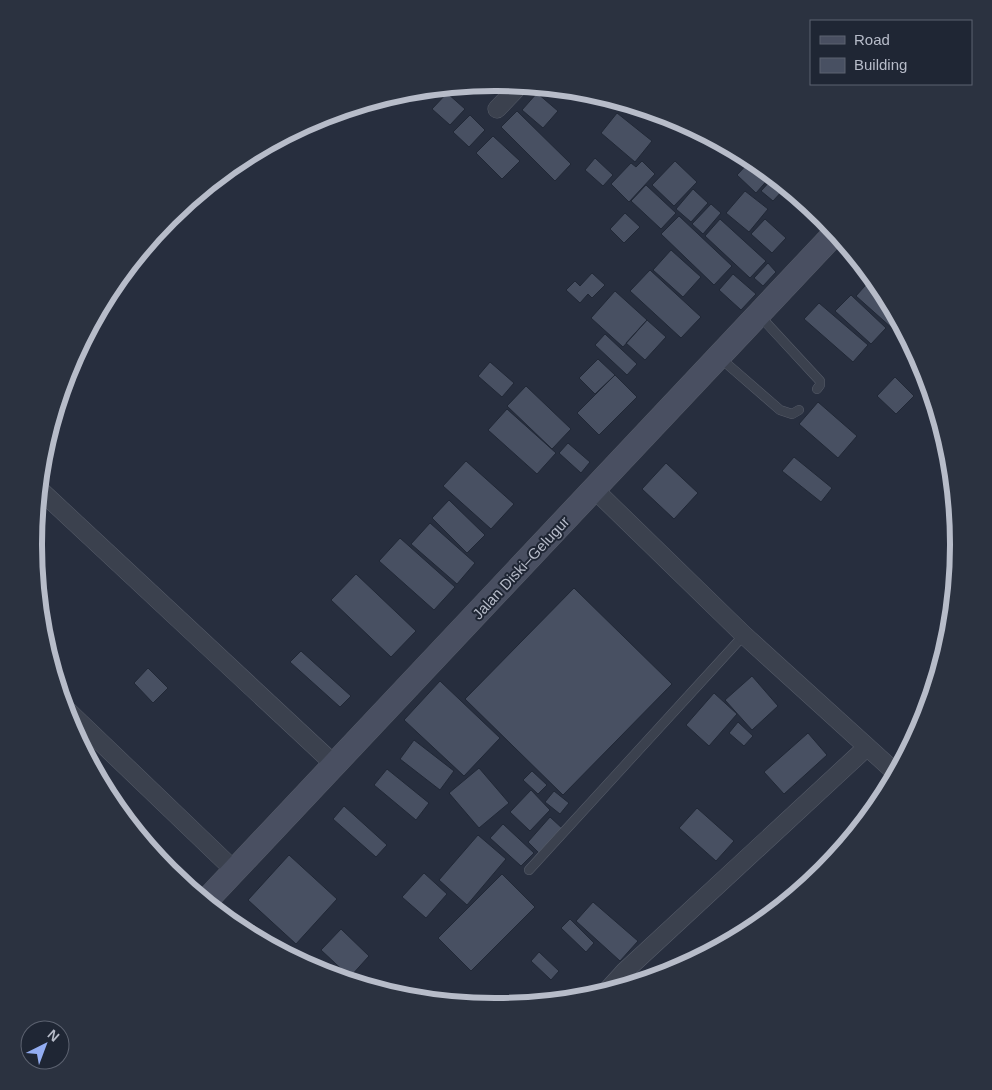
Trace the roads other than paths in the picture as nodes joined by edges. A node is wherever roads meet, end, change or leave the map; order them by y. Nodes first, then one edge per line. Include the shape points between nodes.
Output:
1 (514, 92) edge
2 (497, 109) dead end
3 (830, 238) edge
4 (759, 315) junction
5 (719, 356) junction
6 (816, 389) dead end
7 (799, 410) dead end
8 (595, 490) junction
9 (45, 495) edge
10 (744, 635) junction
11 (77, 720) edge
12 (867, 747) junction
13 (335, 765) junction
14 (891, 768) edge
15 (235, 870) junction
16 (529, 870) dead end
17 (210, 897) edge
18 (615, 982) edge

1 - 2 street
3 - 4 main road, Jalan Diski–Gelugur
4 - 5 main road, Jalan Diski–Gelugur
4 - 6 lane via 815,374 820,381
5 - 7 lane via 780,410 792,414
5 - 8 main road, Jalan Diski–Gelugur
8 - 10 street
8 - 13 main road, Jalan Diski–Gelugur
9 - 13 street
10 - 12 street
10 - 16 lane
11 - 15 street
12 - 14 street
12 - 18 street
13 - 15 main road, Jalan Diski–Gelugur
15 - 17 main road, Jalan Diski–Gelugur

